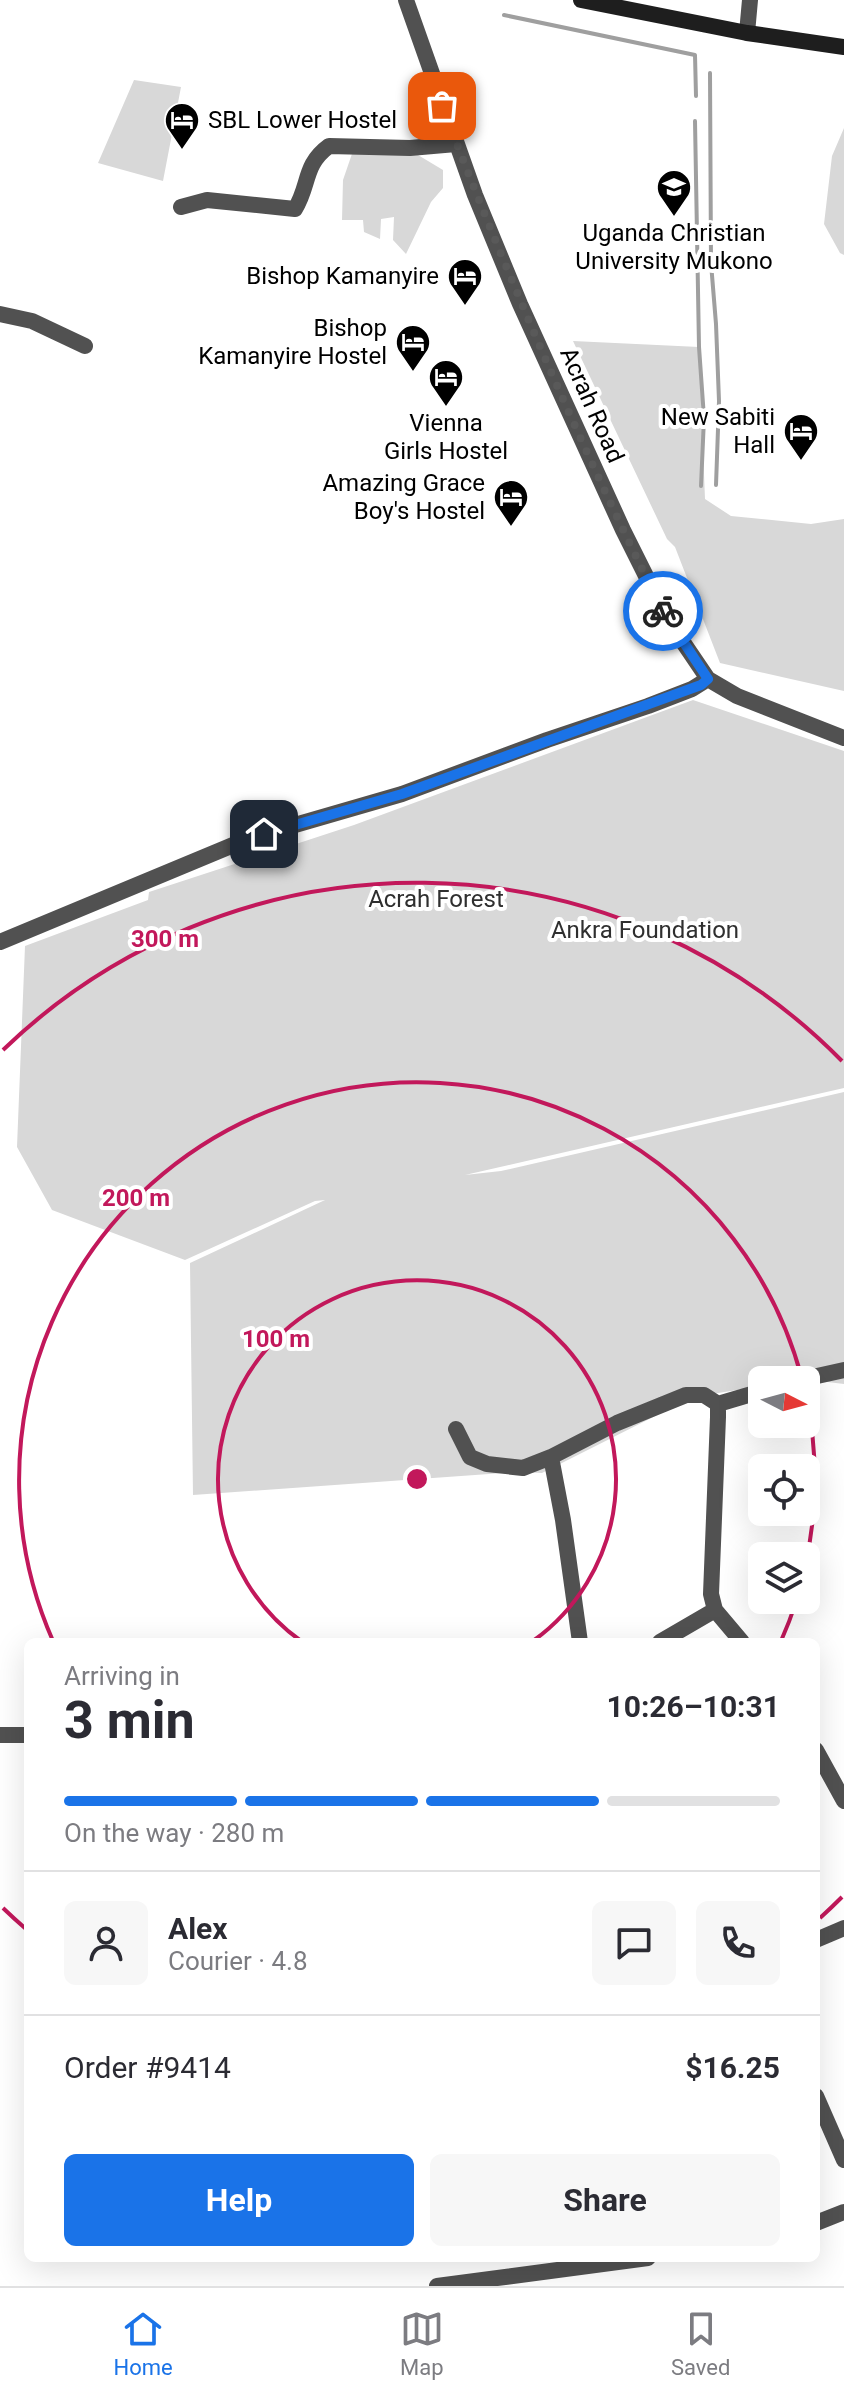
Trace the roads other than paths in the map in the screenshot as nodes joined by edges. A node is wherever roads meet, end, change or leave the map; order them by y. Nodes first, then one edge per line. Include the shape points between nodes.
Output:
1 (406, 0) edge
2 (581, 0) edge
3 (750, 0) edge
4 (747, 33) junction
5 (844, 47) edge
6 (456, 144) junction
7 (181, 207) dead end
8 (0, 314) edge
9 (85, 346) dead end
10 (708, 679) junction
11 (844, 738) edge
12 (0, 942) edge
13 (844, 1370) edge
14 (820, 1375) edge
15 (748, 1395) edge
16 (718, 1404) junction
17 (456, 1429) dead end
18 (551, 1457) junction
19 (715, 1610) junction
20 (579, 1638) edge
21 (667, 1638) edge
22 (739, 1638) edge
23 (0, 1735) edge
24 (24, 1735) edge
25 (820, 1757) edge
26 (844, 1801) edge
27 (844, 1928) edge
28 (820, 1938) edge
29 (820, 2105) edge
30 (844, 2160) edge
31 (844, 2213) edge
32 (820, 2222) edge
33 (618, 2262) edge
34 (437, 2286) edge

1 - 6 street, Acrah Road
2 - 4 main road
3 - 4 street
4 - 5 main road
6 - 7 street via 329,146 309,167 295,209 207,200
6 - 10 street, Acrah Road via 520,304 623,530 668,620
8 - 9 street via 32,321
10 - 11 street, Acrah Road via 737,696
10 - 12 street via 648,706 402,794 250,838
13 - 14 street
15 - 16 street
16 - 18 street via 704,1395 686,1395
16 - 19 street via 711,1583
17 - 18 street via 470,1457 487,1464 523,1468
18 - 20 street
19 - 21 street
19 - 22 street
23 - 24 street
25 - 26 street
27 - 28 street
29 - 30 street
31 - 32 street
33 - 34 street

